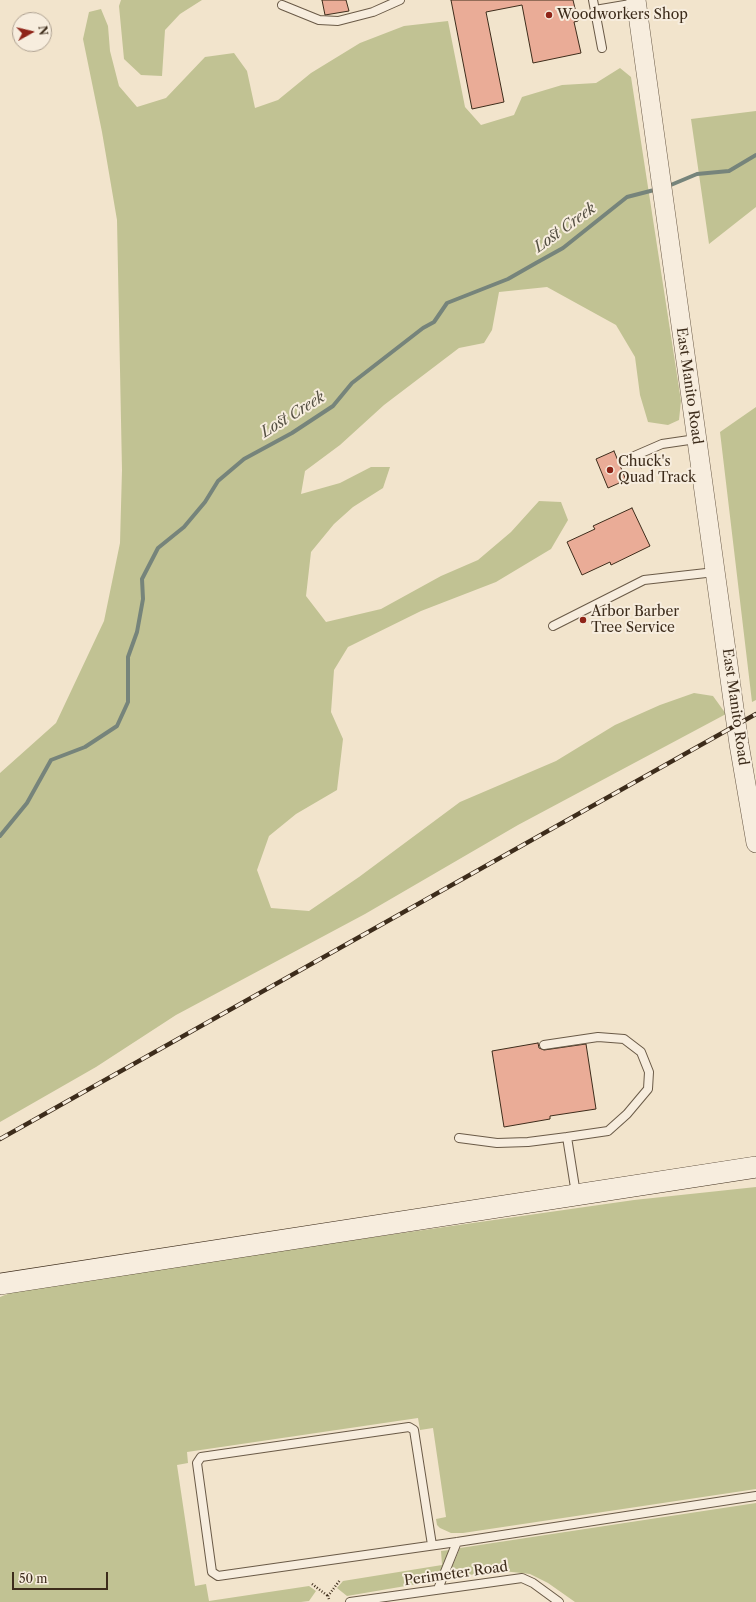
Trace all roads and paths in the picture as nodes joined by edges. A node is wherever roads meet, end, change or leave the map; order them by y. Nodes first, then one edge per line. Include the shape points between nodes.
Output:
1 (400, 0) edge
2 (593, 0) edge
3 (636, 1) edge
4 (282, 5) dead end
5 (595, 10) junction
6 (602, 48) dead end
7 (696, 439) junction
8 (632, 457) dead end
9 (716, 572) junction
10 (553, 626) dead end
11 (756, 843) edge
12 (544, 1045) dead end
13 (567, 1136) junction
14 (459, 1138) dead end
15 (756, 1151) edge
16 (756, 1167) edge
17 (707, 1175) junction
18 (576, 1195) junction
19 (0, 1284) edge
20 (756, 1496) edge
21 (457, 1542) junction
22 (432, 1545) junction
23 (340, 1580) dead end
24 (312, 1584) dead end
25 (438, 1589) junction
26 (350, 1602) edge
27 (559, 1602) edge

1 - 4 lane via 374,12 338,21 319,20
2 - 5 lane
3 - 5 lane
3 - 7 street, East Manito Road
5 - 6 lane
7 - 8 lane via 662,444
7 - 9 street, East Manito Road
9 - 10 lane via 644,580
9 - 11 street, East Manito Road via 739,744
12 - 13 lane via 598,1037 624,1039 641,1052 649,1072 648,1089 627,1114 608,1131
13 - 14 lane via 528,1142 497,1143
13 - 18 lane
15 - 17 main road via 744,1160
16 - 17 main road
17 - 18 main road
18 - 19 main road
20 - 21 lane
21 - 22 lane
21 - 25 lane
22 - 22 lane via 218,1576 212,1572 197,1463 201,1457 216,1454 409,1427 414,1430
23 - 24 path via 328,1597
25 - 26 lane, Perimeter Road
25 - 27 lane, Perimeter Road via 522,1578

